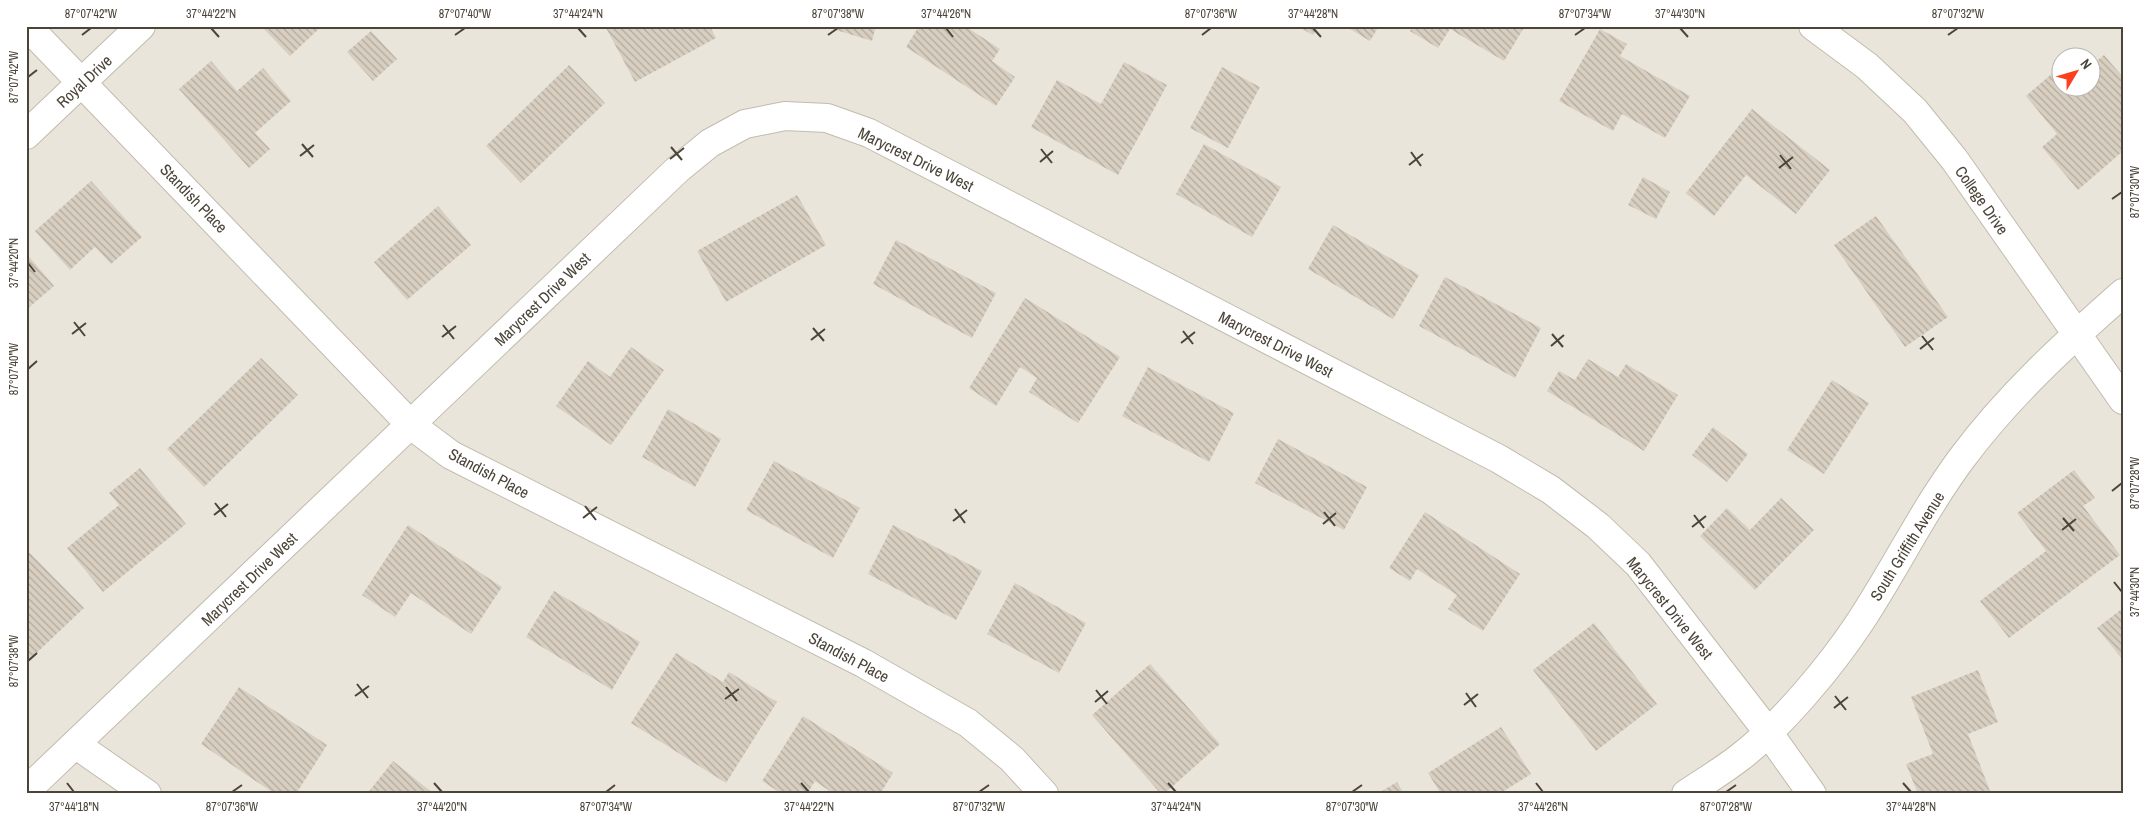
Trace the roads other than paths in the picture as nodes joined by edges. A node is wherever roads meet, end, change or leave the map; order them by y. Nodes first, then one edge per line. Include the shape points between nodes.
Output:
1 (27, 26) edge
2 (141, 26) edge
3 (1812, 26) edge
4 (83, 82) junction
5 (26, 135) edge
6 (2123, 293) edge
7 (2076, 334) junction
8 (2123, 400) edge
9 (411, 425) junction
10 (1768, 732) junction
11 (76, 744) junction
12 (26, 791) edge
13 (147, 794) edge
14 (1044, 794) edge
15 (1686, 794) edge
16 (1812, 794) edge

1 - 4 street, Standish Place
2 - 4 street, Royal Drive
3 - 7 street, College Drive via 1867,66 1915,111 1954,159
4 - 5 street, Royal Drive
4 - 9 street, Standish Place
6 - 7 street, South Griffith Avenue
7 - 8 street, College Drive
7 - 10 street, South Griffith Avenue via 1998,412 1961,460 1859,623 1821,674
9 - 10 street, Marycrest Drive West via 677,170 710,143 746,124 785,116 827,118 869,133 1499,459 1551,490 1598,526 1638,564
9 - 11 street, Marycrest Drive West
9 - 14 street, Standish Place via 451,455 864,663 968,723 1012,759
10 - 15 street, South Griffith Avenue via 1740,757
10 - 16 street, Marycrest Drive West
11 - 12 street, Marycrest Drive West
11 - 13 street

